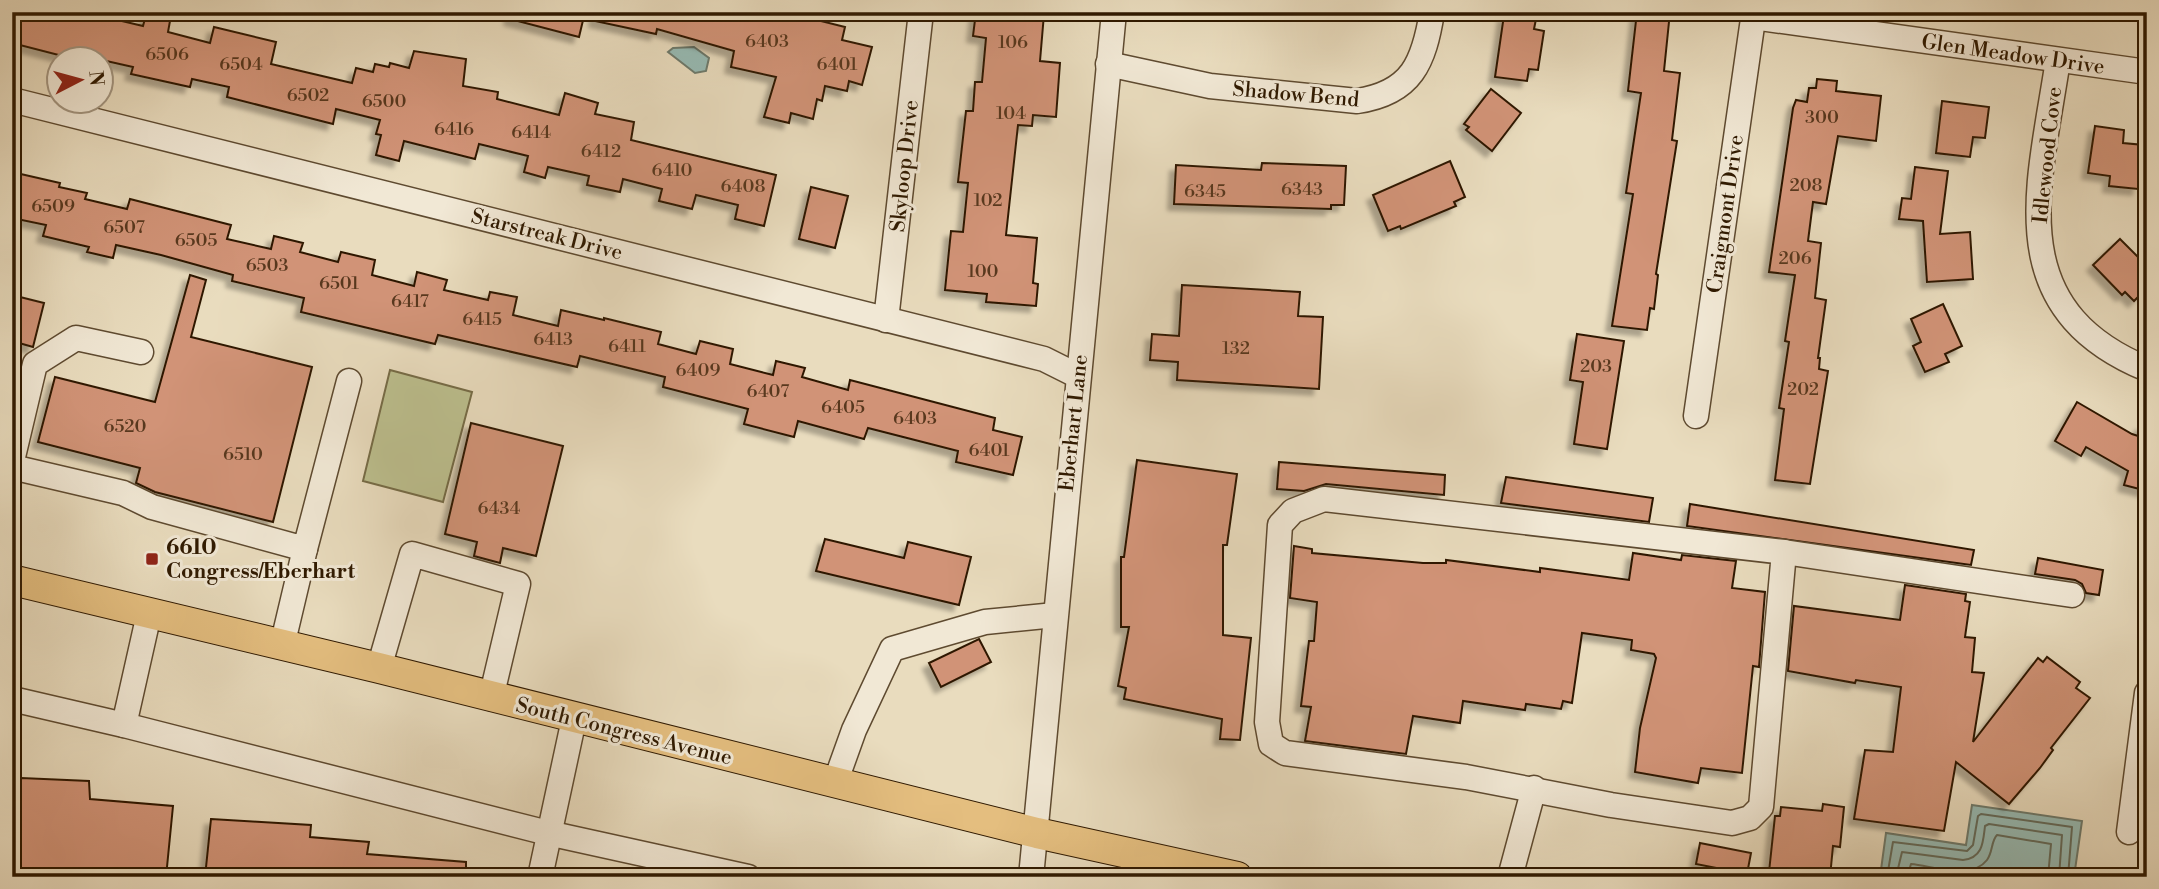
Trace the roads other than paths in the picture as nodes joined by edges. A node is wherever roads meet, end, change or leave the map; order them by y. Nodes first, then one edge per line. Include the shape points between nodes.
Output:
1 (921, 12) edge
2 (1114, 12) edge
3 (1432, 12) edge
4 (1754, 15) edge
5 (2058, 60) junction
6 (1108, 64) junction
7 (2147, 72) edge
8 (12, 100) edge
9 (886, 320) junction
10 (141, 352) dead end
11 (2147, 369) edge
12 (1078, 376) junction
13 (349, 381) dead end
14 (1696, 416) dead end
15 (12, 461) edge
16 (12, 467) edge
17 (306, 550) junction
18 (1784, 552) junction
19 (12, 580) edge
20 (2072, 595) dead end
21 (149, 614) junction
22 (1055, 615) junction
23 (282, 646) junction
24 (379, 667) junction
25 (2147, 693) edge
26 (491, 698) junction
27 (12, 699) edge
28 (575, 719) junction
29 (124, 725) junction
30 (835, 783) junction
31 (1534, 788) junction
32 (2129, 832) dead end
33 (548, 833) junction
34 (1037, 833) junction
35 (540, 877) edge
36 (748, 877) edge
37 (1031, 877) edge
38 (1237, 877) edge
39 (1510, 877) edge

1 - 9 street, Skyloop Drive
2 - 6 street, Eberhart Lane
3 - 6 street, Shadow Bend via 1425,47 1412,75 1396,90 1366,100 1210,86
4 - 5 street, Glen Meadow Drive
4 - 14 street, Craigmont Drive
5 - 7 street, Glen Meadow Drive
5 - 11 street, Idlewood Cove via 2037,211 2040,253 2054,295 2078,325 2114,355
6 - 12 street, Eberhart Lane
8 - 9 street, Starstreak Drive
9 - 12 street, Starstreak Drive via 1044,359
10 - 15 street via 76,338 35,364
12 - 22 street, Eberhart Lane
13 - 17 street
16 - 17 street via 123,493 152,507
17 - 23 street
18 - 20 street
18 - 31 street via 1761,807 1750,818 1732,823
18 - 31 street via 1324,499 1293,511 1280,525 1266,722 1271,744 1285,753
19 - 21 main road, South Congress Avenue
21 - 23 main road, South Congress Avenue
21 - 29 street
22 - 30 street via 985,622 892,649
22 - 34 street, Eberhart Lane
23 - 24 main road, South Congress Avenue
24 - 26 main road, South Congress Avenue
24 - 26 street via 412,554 518,584
25 - 32 street
26 - 28 main road, South Congress Avenue
27 - 29 street
28 - 30 main road, South Congress Avenue
28 - 33 street
29 - 33 street
30 - 34 main road, South Congress Avenue
31 - 39 street
33 - 35 street
33 - 36 street
34 - 37 street, Eberhart Lane
34 - 38 main road, South Congress Avenue

